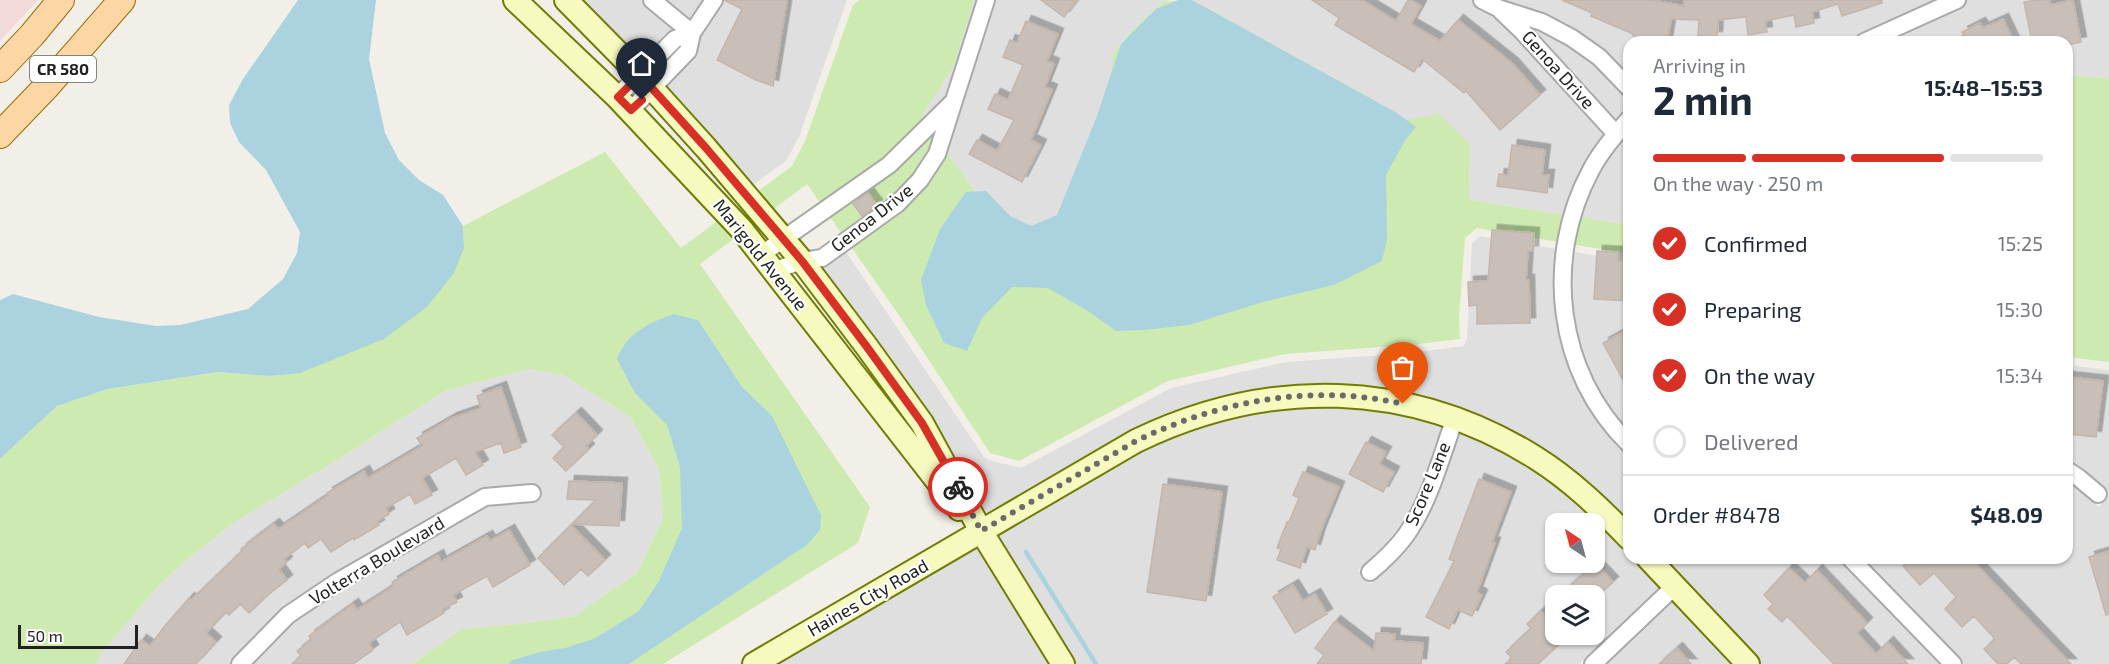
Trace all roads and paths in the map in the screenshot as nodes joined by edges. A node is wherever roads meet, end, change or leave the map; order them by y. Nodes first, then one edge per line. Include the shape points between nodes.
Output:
1 (61, 0) edge
2 (122, 0) edge
3 (515, 0) edge
4 (566, 0) edge
5 (652, 0) edge
6 (714, 0) edge
7 (986, 0) edge
8 (1482, 0) edge
9 (1957, 0) edge
10 (1498, 8) junction
11 (693, 33) junction
12 (1877, 36) edge
13 (0, 69) edge
14 (646, 82) junction
15 (1623, 82) edge
16 (955, 101) junction
17 (624, 104) junction
18 (1623, 126) edge
19 (1616, 134) junction
20 (0, 135) edge
21 (784, 239) junction
22 (802, 261) junction
23 (769, 262) junction
24 (1455, 418) junction
25 (1623, 437) edge
26 (2073, 474) edge
27 (532, 493) dead end
28 (2098, 494) dead end
29 (981, 531) junction
30 (1623, 532) edge
31 (1654, 564) edge
32 (1856, 564) edge
33 (1370, 572) dead end
34 (1675, 586) junction
35 (240, 664) edge
36 (754, 664) edge
37 (1063, 664) edge
38 (1593, 664) edge
39 (1748, 664) edge
40 (1953, 664) edge

1 - 13 main road, CR 580
2 - 20 main road, CR 580
3 - 17 main road, Marigold Avenue
4 - 14 main road, Marigold Avenue
5 - 11 street
6 - 11 street
7 - 16 street, Genoa Drive
8 - 10 street, Genoa Drive
9 - 12 street
10 - 15 street, Genoa Drive via 1542,22 1572,38 1599,57
10 - 19 street, Genoa Drive
11 - 14 street via 688,51
14 - 17 street
14 - 21 main road, Marigold Avenue
16 - 21 street, Genoa Drive via 889,165
16 - 22 street, Genoa Drive via 937,154 920,180 897,204 822,258
17 - 23 main road, Marigold Avenue
18 - 19 street
19 - 25 street via 1590,172 1575,208 1564,256 1563,304 1569,343 1580,373 1608,421
21 - 22 main road, Marigold Avenue
21 - 23 street, Genoa Drive
22 - 23 street, Genoa Drive
22 - 29 main road, Marigold Avenue via 922,423
23 - 29 main road, Marigold Avenue via 953,504
24 - 29 main road, Haines City Road via 1390,401 1332,396 1273,398 1226,407 1185,419 1136,441
24 - 30 main road, Haines City Road via 1538,459 1586,495
24 - 33 street, Score Lane via 1414,521 1389,555
26 - 28 street
27 - 35 street, Volterra Boulevard via 485,497 337,582 288,615
29 - 36 main road, Haines City Road
29 - 37 main road, Marigold Avenue
31 - 34 main road
32 - 40 street
34 - 38 street
34 - 39 main road

